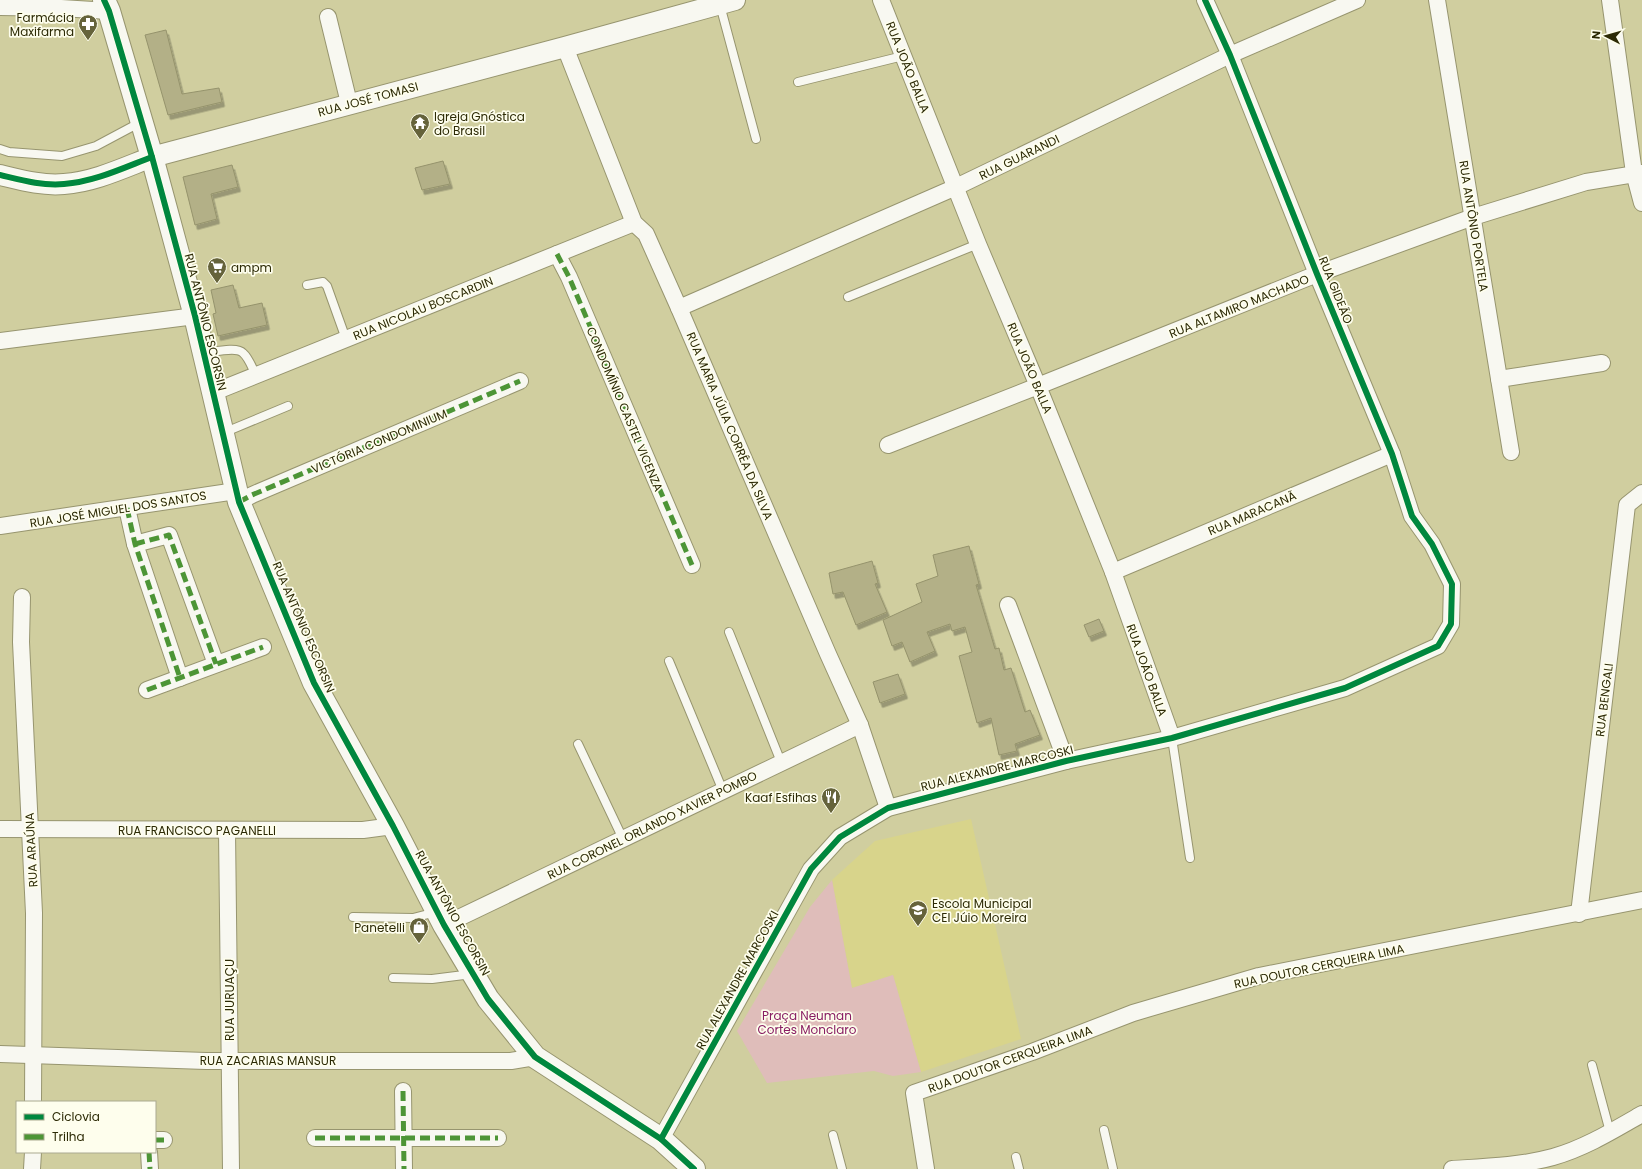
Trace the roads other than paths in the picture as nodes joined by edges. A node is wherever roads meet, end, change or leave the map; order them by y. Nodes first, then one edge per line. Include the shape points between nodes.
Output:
1 (881, 0) edge
2 (1205, 0) edge
3 (1357, 0) edge
4 (1437, 0) edge
5 (1610, 0) edge
6 (728, 3) edge
7 (107, 6) edge
8 (0, 7) edge
9 (328, 17) dead end
10 (565, 47) junction
11 (1230, 55) junction
12 (904, 56) junction
13 (798, 82) dead end
14 (349, 104) junction
15 (142, 122) junction
16 (756, 139) dead end
17 (0, 149) edge
18 (152, 157) junction
19 (1638, 173) edge
20 (0, 175) edge
21 (956, 187) junction
22 (1642, 203) edge
23 (1473, 217) junction
24 (634, 223) junction
25 (978, 244) junction
26 (557, 254) junction
27 (1317, 274) junction
28 (307, 285) dead end
29 (848, 297) dead end
30 (679, 308) junction
31 (195, 316) junction
32 (346, 339) junction
33 (0, 341) edge
34 (203, 354) junction
35 (1602, 363) dead end
36 (256, 375) junction
37 (1499, 379) junction
38 (520, 381) dead end
39 (1038, 386) junction
40 (212, 393) junction
41 (288, 406) dead end
42 (222, 433) junction
43 (888, 444) dead end
44 (1511, 452) dead end
45 (1392, 454) junction
46 (1642, 493) edge
47 (238, 497) junction
48 (127, 508) junction
49 (0, 526) edge
50 (135, 544) junction
51 (692, 565) dead end
52 (1112, 572) junction
53 (1452, 584) joint
54 (22, 597) dead end
55 (1008, 605) dead end
56 (729, 632) dead end
57 (263, 647) dead end
58 (669, 661) dead end
59 (216, 664) junction
60 (180, 678) junction
61 (147, 690) dead end
62 (860, 725) junction
63 (1172, 738) junction
64 (578, 744) dead end
65 (1066, 761) junction
66 (781, 762) junction
67 (723, 791) junction
68 (888, 808) junction
69 (393, 826) junction
70 (0, 829) edge
71 (30, 829) junction
72 (227, 830) junction
73 (624, 839) junction
74 (1190, 858) dead end
75 (1642, 900) edge
76 (1579, 914) junction
77 (353, 917) dead end
78 (441, 918) junction
79 (473, 973) junction
80 (393, 978) dead end
81 (0, 1054) edge
82 (33, 1055) junction
83 (536, 1057) junction
84 (229, 1060) junction
85 (1592, 1065) dead end
86 (403, 1091) dead end
87 (33, 1101) edge
88 (1642, 1114) edge
89 (1104, 1130) dead end
90 (1610, 1132) junction
91 (833, 1135) dead end
92 (315, 1138) dead end
93 (404, 1138) junction
94 (498, 1138) dead end
95 (661, 1140) junction
96 (32, 1153) edge
97 (149, 1153) edge
98 (1016, 1157) dead end
99 (1506, 1167) edge
100 (32, 1169) edge
101 (150, 1169) edge
102 (231, 1169) edge
103 (404, 1169) edge
104 (694, 1169) edge
105 (842, 1169) edge
106 (926, 1169) edge
107 (1019, 1169) edge
108 (1113, 1169) edge
109 (1452, 1169) edge

1 - 12 street, RUA JOÃO BALLA
2 - 11 street, RUA GIDEÃO
3 - 11 street, RUA GUARANDI
4 - 23 street, RUA ANTÔNIO PORTELA
5 - 19 street
6 - 10 street, RUA JOSÉ TOMASI
6 - 16 lane
7 - 8 street
7 - 15 main road, RUA ANTÔNIO ESCORSIN
9 - 14 street
10 - 14 street, RUA JOSÉ TOMASI
10 - 24 street, RUA MARIA JÚLIA CORRÊA DA SILVA
11 - 21 street, RUA GUARANDI
11 - 27 street, RUA GIDEÃO
12 - 13 lane
12 - 21 street, RUA JOÃO BALLA
14 - 18 street, RUA JOSÉ TOMASI
15 - 17 lane via 96,146 62,156
15 - 18 main road, RUA ANTÔNIO ESCORSIN
18 - 20 street, RUA JOSÉ TOMASI via 99,177 64,184 37,184
18 - 31 main road, RUA ANTÔNIO ESCORSIN
19 - 22 street
19 - 23 street, RUA ALTAMIRO MACHADO via 1586,182
21 - 25 street, RUA JOÃO BALLA
21 - 30 street, RUA GUARANDI
23 - 27 street, RUA ALTAMIRO MACHADO
23 - 37 street, RUA ANTÔNIO PORTELA
24 - 26 street, RUA NICOLAU BOSCARDIN
24 - 30 street, RUA MARIA JÚLIA CORRÊA DA SILVA via 646,234
25 - 29 lane
25 - 39 street, RUA JOÃO BALLA
26 - 32 street, RUA NICOLAU BOSCARDIN
26 - 51 street, CONDOMÍNIO CASTEL VICENZA
27 - 39 street, RUA ALTAMIRO MACHADO
27 - 45 street, RUA GIDEÃO
28 - 32 lane via 323,282 327,286
30 - 62 street, RUA MARIA JÚLIA CORRÊA DA SILVA
31 - 33 street
31 - 34 main road, RUA ANTÔNIO ESCORSIN
32 - 36 street, RUA NICOLAU BOSCARDIN
34 - 36 lane via 230,350 243,352
34 - 40 main road, RUA ANTÔNIO ESCORSIN
35 - 37 street
36 - 40 street, RUA NICOLAU BOSCARDIN
37 - 44 street, RUA ANTÔNIO PORTELA
38 - 47 street, VICTÓRIA CONDOMINIUM via 252,495
39 - 43 street, RUA ALTAMIRO MACHADO
39 - 52 street, RUA JOÃO BALLA
40 - 42 main road, RUA ANTÔNIO ESCORSIN
41 - 42 lane
42 - 47 main road, RUA ANTÔNIO ESCORSIN
45 - 52 street, RUA MARACANÃ
45 - 53 street, RUA GIDEÃO via 1412,516 1432,544
46 - 76 street, RUA BENGALI via 1627,505
47 - 48 street, RUA JOSÉ MIGUEL DOS SANTOS
47 - 69 main road, RUA ANTÔNIO ESCORSIN via 314,683
48 - 49 street, RUA JOSÉ MIGUEL DOS SANTOS
48 - 50 street
50 - 59 street via 169,535
50 - 60 street
52 - 63 street, RUA JOÃO BALLA
53 - 63 street, RUA ALEXANDRE MARCOSKI via 1451,624 1438,646 1345,688
54 - 71 street, RUA ARAÚNA via 21,642
55 - 65 street
56 - 66 lane
57 - 59 street
58 - 67 lane
59 - 60 street
60 - 61 street
62 - 66 street, RUA CORONEL ORLANDO XAVIER POMBO
62 - 68 street, RUA MARIA JÚLIA CORRÊA DA SILVA
63 - 65 street, RUA ALEXANDRE MARCOSKI
63 - 74 lane
64 - 73 lane
65 - 68 street, RUA ALEXANDRE MARCOSKI
66 - 67 street, RUA CORONEL ORLANDO XAVIER POMBO
67 - 73 street, RUA CORONEL ORLANDO XAVIER POMBO
68 - 95 street, RUA ALEXANDRE MARCOSKI via 840,837 811,869
69 - 72 street, RUA FRANCISCO PAGANELLI via 363,830
69 - 78 main road, RUA ANTÔNIO ESCORSIN
70 - 71 street, RUA FRANCISCO PAGANELLI
71 - 72 street, RUA FRANCISCO PAGANELLI
71 - 82 street, RUA ARAÚNA via 34,913
72 - 84 street, RUA JURUAÇU
73 - 78 street, RUA CORONEL ORLANDO XAVIER POMBO
75 - 76 street, RUA DOUTOR CERQUEIRA LIMA
76 - 106 street, RUA DOUTOR CERQUEIRA LIMA via 1259,976 1132,1013 1032,1052 914,1093
77 - 78 lane
78 - 79 main road, RUA ANTÔNIO ESCORSIN
79 - 80 lane via 432,979
79 - 83 main road, RUA ANTÔNIO ESCORSIN via 488,999
81 - 82 street, RUA ZACARIAS MANSUR
82 - 84 street, RUA ZACARIAS MANSUR
82 - 87 street, RUA ARAÚNA
83 - 84 street, RUA ZACARIAS MANSUR via 511,1061
83 - 95 main road, RUA ANTÔNIO ESCORSIN
84 - 102 street, RUA JURUAÇU
85 - 90 lane
86 - 93 street
88 - 90 street
89 - 108 lane
90 - 99 street via 1553,1157
91 - 105 lane
92 - 93 street
93 - 94 street
93 - 103 street
95 - 104 main road, RUA ANTÔNIO ESCORSIN
96 - 100 street
97 - 101 street
98 - 107 lane
99 - 109 street

